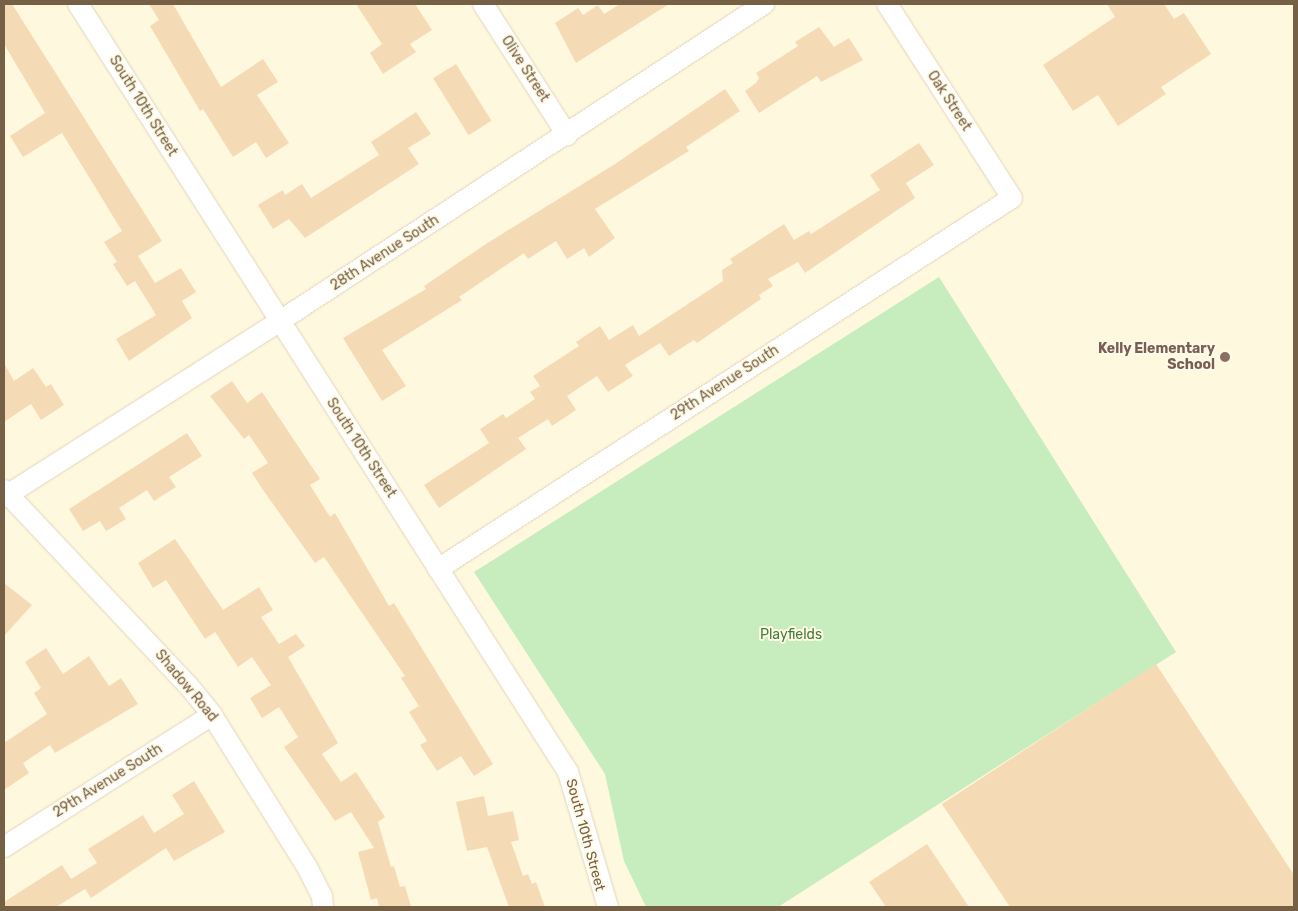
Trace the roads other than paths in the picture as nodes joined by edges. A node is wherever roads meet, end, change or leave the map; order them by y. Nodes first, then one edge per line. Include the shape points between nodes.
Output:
1 (78, 4) edge
2 (483, 4) edge
3 (764, 4) edge
4 (886, 4) edge
5 (566, 135) junction
6 (1012, 198) joint
7 (280, 321) junction
8 (5, 494) edge
9 (438, 569) junction
10 (212, 715) junction
11 (4, 847) edge
12 (323, 907) edge
13 (608, 907) edge

1 - 7 street, South 10th Street
2 - 5 street, Olive Street
3 - 5 street, 28th Avenue South
4 - 6 street, Oak Street
5 - 7 street, 28th Avenue South
6 - 9 street, 29th Avenue South
7 - 8 street, 28th Avenue South
7 - 9 street, South 10th Street
8 - 10 street, Shadow Road via 188,685
9 - 13 street, South 10th Street via 568,772
10 - 11 street, 29th Avenue South
10 - 12 street, Shadow Road via 307,867 322,896

